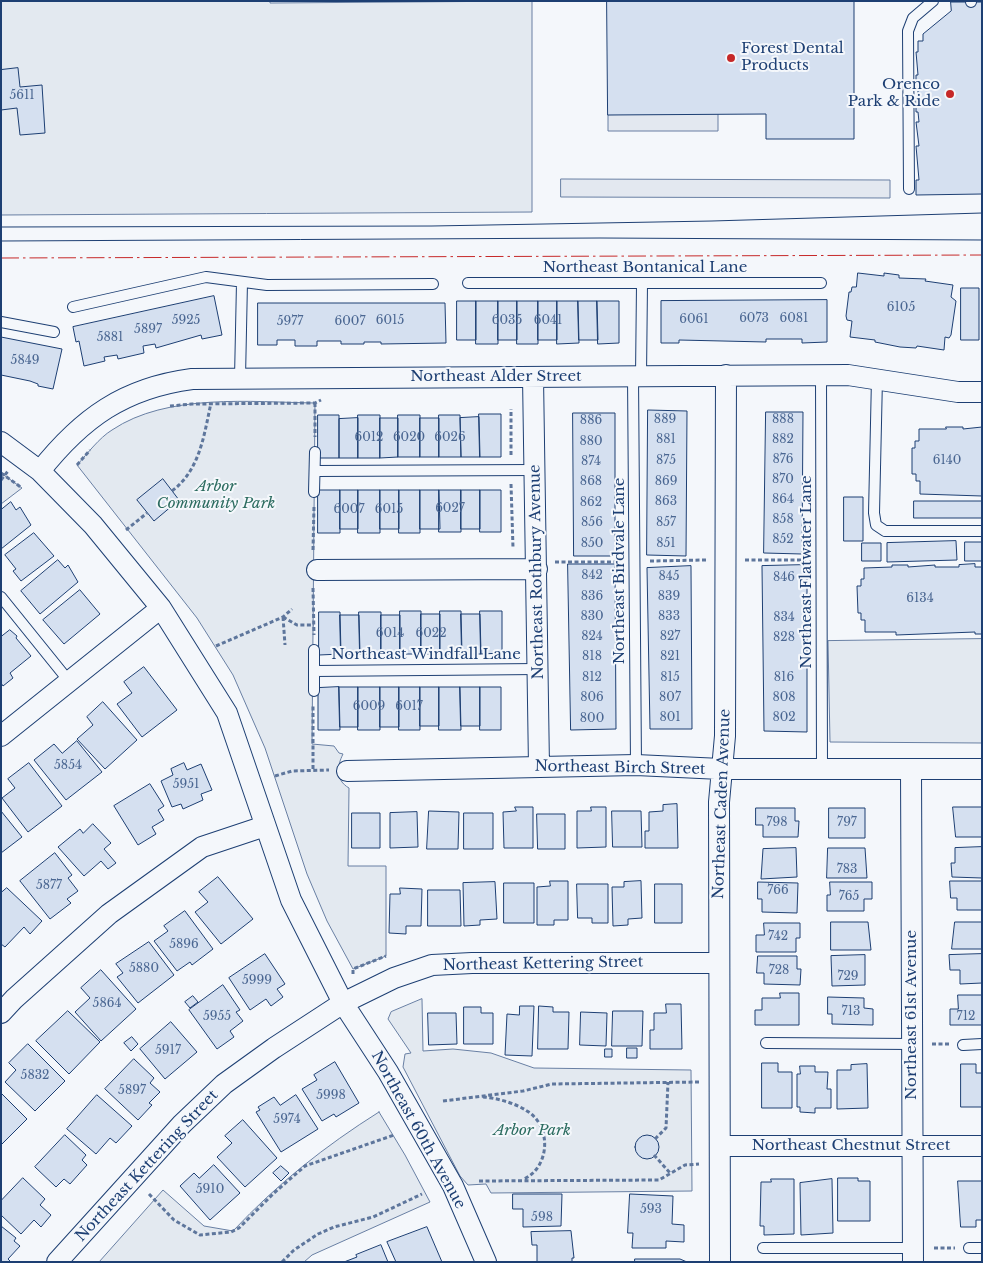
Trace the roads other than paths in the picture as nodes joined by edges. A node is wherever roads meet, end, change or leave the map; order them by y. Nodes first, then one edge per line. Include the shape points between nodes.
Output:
1 (933, 1) edge
2 (909, 189) dead end
3 (242, 282) junction
4 (468, 283) dead end
5 (821, 283) dead end
6 (433, 284) dead end
7 (642, 284) junction
8 (73, 307) dead end
9 (1, 322) edge
10 (54, 332) dead end
11 (821, 375) junction
12 (637, 376) junction
13 (726, 376) junction
14 (533, 377) junction
15 (240, 378) junction
16 (877, 378) junction
17 (982, 392) edge
18 (1, 442) edge
19 (315, 452) road end
20 (536, 470) junction
21 (40, 471) junction
22 (315, 471) junction
23 (314, 492) road end
24 (982, 531) edge
25 (543, 565) junction
26 (317, 570) dead end
27 (1, 597) edge
28 (161, 608) junction
29 (314, 650) dead end
30 (538, 669) junction
31 (314, 671) junction
32 (68, 680) junction
33 (314, 691) road end
34 (1, 736) edge
35 (636, 766) junction
36 (539, 767) junction
37 (822, 769) junction
38 (910, 769) junction
39 (982, 769) edge
40 (721, 770) junction
41 (348, 771) road end
42 (265, 826) junction
43 (719, 963) junction
44 (343, 1003) junction
45 (1, 1013) edge
46 (766, 1044) dead end
47 (912, 1044) junction
48 (963, 1044) road end
49 (982, 1044) edge
50 (982, 1146) edge
51 (913, 1147) junction
52 (720, 1155) junction
53 (763, 1248) dead end
54 (969, 1248) road end
55 (982, 1248) edge
56 (913, 1255) edge
57 (57, 1262) edge
58 (486, 1262) edge
59 (720, 1262) edge

1 - 2 lane via 913,18 908,32
3 - 6 lane via 267,285
3 - 8 lane via 206,277
3 - 15 lane
4 - 7 lane, Northeast Bontanical Lane
5 - 7 lane, Northeast Bontanical Lane
7 - 12 lane, Northeast Birdvale Lane
9 - 10 lane
11 - 13 street, Northeast Alder Street
11 - 16 street, Northeast Alder Street
11 - 37 lane, Northeast Flatwater Lane
12 - 13 street, Northeast Alder Street
12 - 14 street, Northeast Alder Street
12 - 35 lane, Northeast Birdvale Lane
13 - 40 street, Northeast Caden Avenue via 725,736
14 - 15 street, Northeast Alder Street
14 - 20 street, Northeast Rothbury Avenue
15 - 21 street, Northeast Alder Street via 168,382 126,396 80,426
16 - 17 street, Northeast Alder Street via 958,392
16 - 24 lane via 876,525 885,531
18 - 21 street, Northeast 60th Avenue
19 - 22 lane
20 - 22 lane
20 - 25 street, Northeast Rothbury Avenue
21 - 28 street, Northeast 60th Avenue via 93,525
22 - 23 lane
25 - 26 street
25 - 30 street, Northeast Rothbury Avenue
27 - 32 lane
28 - 32 street
28 - 42 street, Northeast 60th Avenue via 227,713
29 - 31 lane
30 - 31 lane, Northeast Windfall Lane
30 - 36 street, Northeast Rothbury Avenue
31 - 33 lane
32 - 34 street
35 - 36 street, Northeast Birch Street
35 - 40 street, Northeast Birch Street
36 - 41 street, Northeast Birch Street
37 - 38 street, Northeast Birch Street
37 - 40 street, Northeast Birch Street
38 - 39 street, Northeast Birch Street
38 - 47 street, Northeast 61st Avenue
40 - 43 street, Northeast Caden Avenue
42 - 44 street, Northeast 60th Avenue via 291,900
42 - 45 street via 202,847 109,914
43 - 44 street, Northeast Kettering Street via 432,965 394,978
43 - 52 street, Northeast Caden Avenue
44 - 57 street, Northeast Kettering Street via 224,1084 182,1124
44 - 58 street, Northeast 60th Avenue via 388,1072 453,1186
46 - 47 lane
47 - 51 street, Northeast 61st Avenue
48 - 49 lane
50 - 51 street, Northeast Chestnut Street
51 - 52 street, Northeast Chestnut Street
51 - 56 street, Northeast 61st Avenue
52 - 59 street, Northeast Caden Avenue
53 - 56 lane
54 - 55 lane

